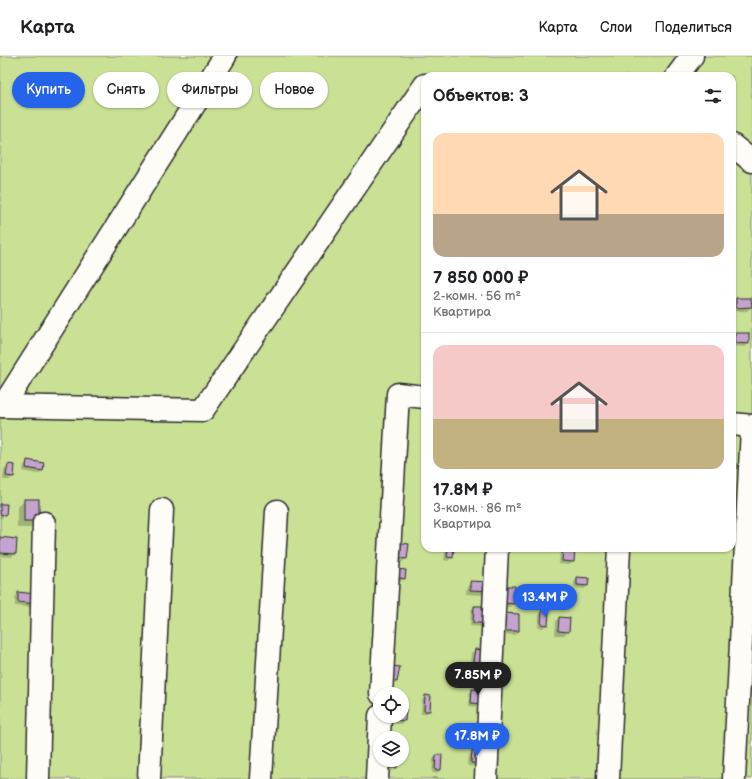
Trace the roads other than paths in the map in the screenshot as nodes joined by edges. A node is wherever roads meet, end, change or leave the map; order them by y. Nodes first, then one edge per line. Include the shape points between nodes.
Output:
1 (225, 56) edge
2 (692, 56) edge
3 (680, 72) edge
4 (421, 92) edge
5 (421, 397) edge
6 (2, 406) edge
7 (736, 424) edge
8 (752, 426) edge
9 (752, 429) edge
10 (162, 510) dead end
11 (277, 511) dead end
12 (44, 523) dead end
13 (497, 552) edge
14 (619, 552) edge
15 (381, 687) edge
16 (380, 723) edge
17 (38, 779) edge
18 (149, 779) edge
19 (261, 779) edge
20 (377, 779) edge
21 (486, 779) edge
22 (608, 779) edge
23 (734, 779) edge

1 - 6 street
2 - 3 street
4 - 6 street via 203,410
5 - 15 street via 398,394
7 - 8 street
9 - 23 street
10 - 18 street
11 - 19 street
12 - 17 street
13 - 21 street
14 - 22 street
16 - 20 street

